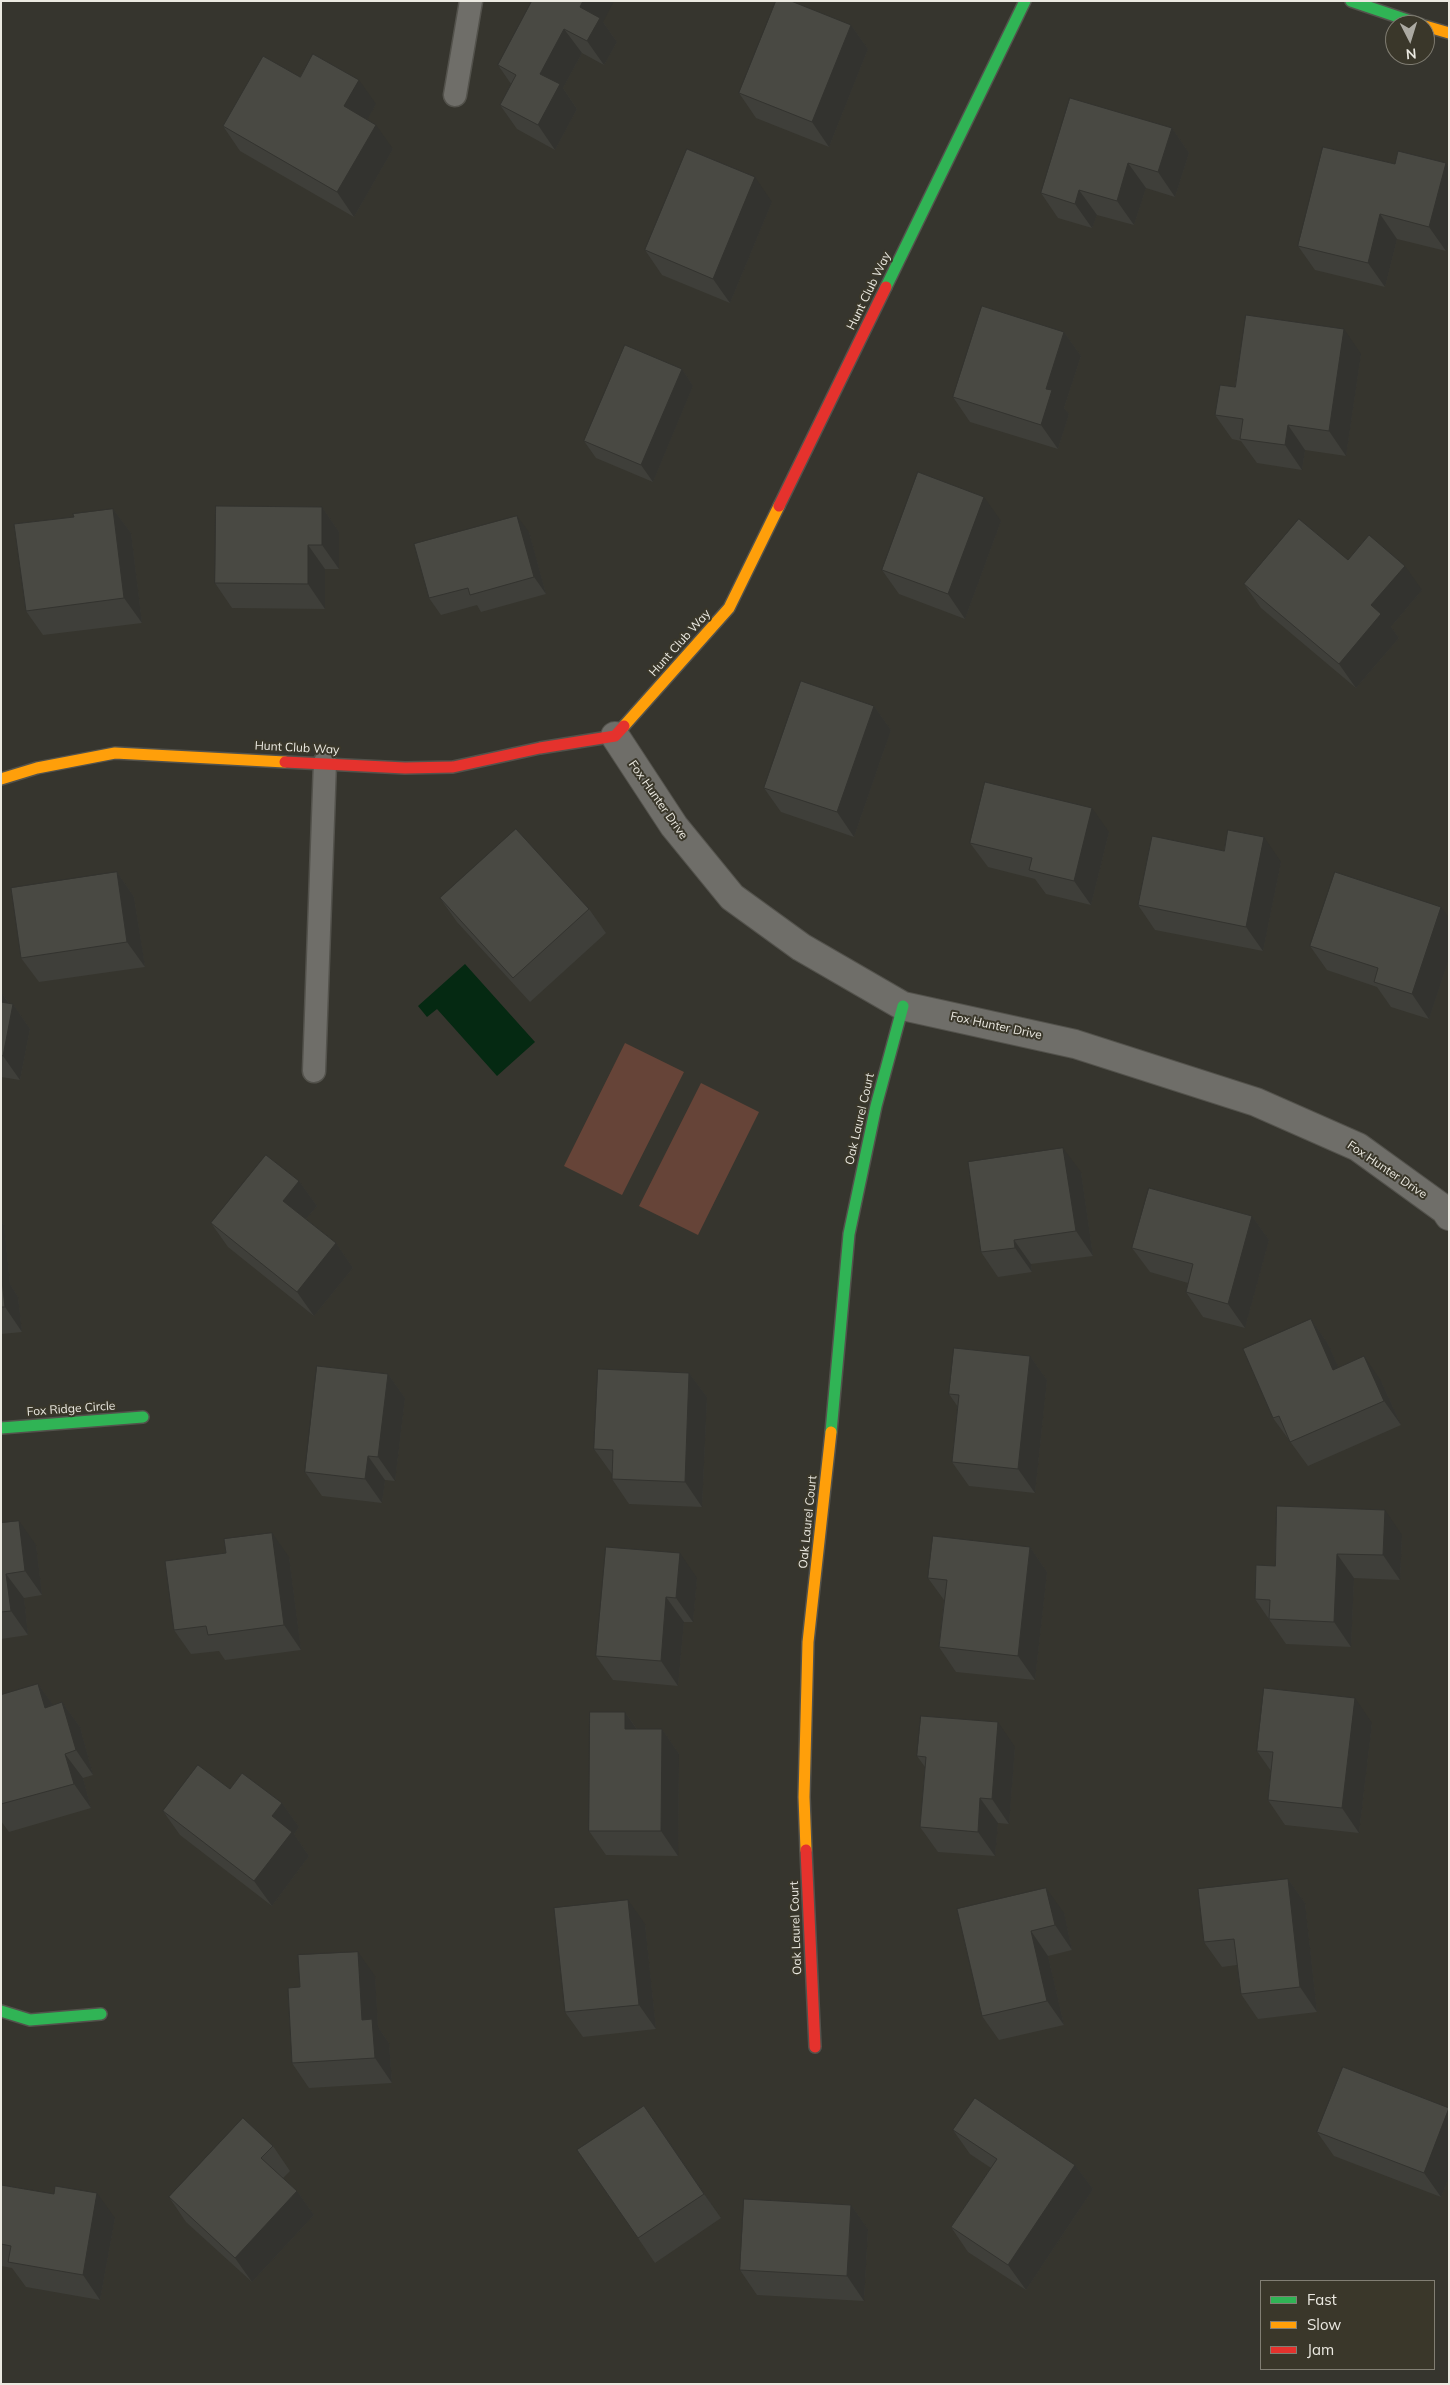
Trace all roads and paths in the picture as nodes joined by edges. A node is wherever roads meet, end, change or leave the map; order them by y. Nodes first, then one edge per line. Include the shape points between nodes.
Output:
1 (471, 1) edge
2 (1025, 1) edge
3 (1352, 1) edge
4 (1394, 15) edge
5 (1435, 29) edge
6 (1449, 33) edge
7 (455, 95) dead end
8 (615, 736) junction
9 (325, 762) junction
10 (1, 779) edge
11 (903, 1006) junction
12 (314, 1071) dead end
13 (1449, 1216) edge
14 (143, 1417) dead end
15 (1, 1428) edge
16 (1, 2011) edge
17 (101, 2014) dead end
18 (815, 2047) dead end

1 - 7 lane
2 - 8 street, Hunt Club Way via 729,608
3 - 4 street
5 - 6 street
8 - 9 street, Hunt Club Way via 453,767 405,768
8 - 11 street, Fox Hunter Drive via 674,826 732,897 801,947
9 - 10 street, Hunt Club Way via 115,753 37,768
9 - 12 lane
11 - 13 street, Fox Hunter Drive via 1075,1044 1256,1102 1358,1147
11 - 18 street, Oak Laurel Court via 876,1106 849,1234 808,1642 804,1797
14 - 15 street, Fox Ridge Circle
16 - 17 street via 30,2020

